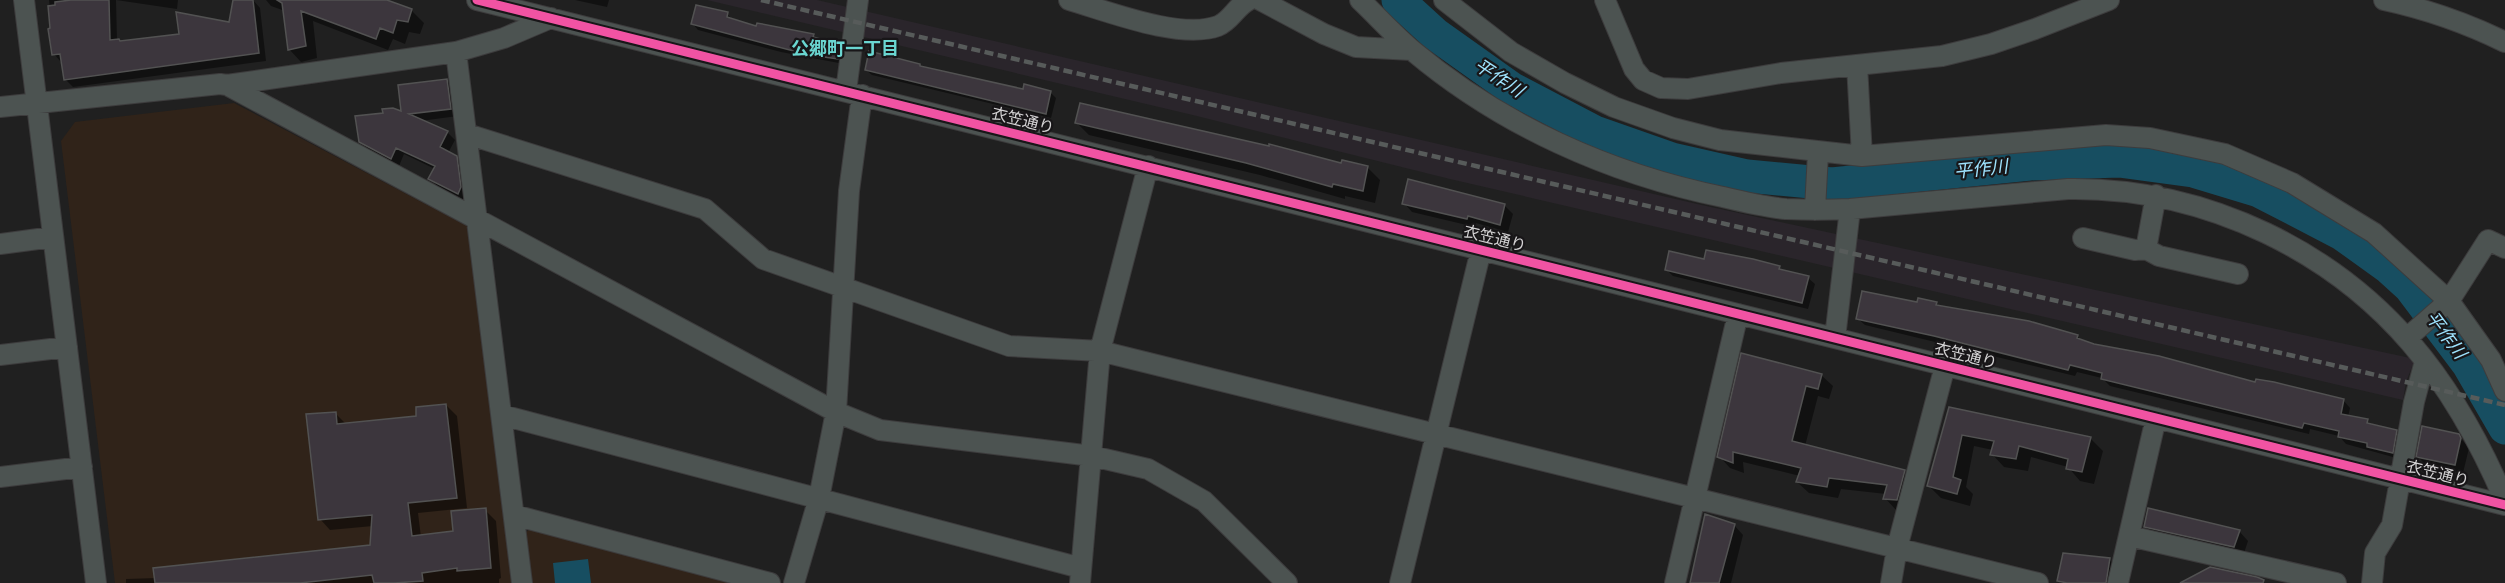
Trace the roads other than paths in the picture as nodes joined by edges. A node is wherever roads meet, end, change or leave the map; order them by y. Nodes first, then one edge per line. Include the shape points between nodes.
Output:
1 (24, 0) edge
2 (477, 0) edge
3 (858, 0) edge
4 (1069, 0) edge
5 (1249, 0) edge
6 (1260, 0) edge
7 (1360, 0) edge
8 (1444, 0) edge
9 (1605, 0) edge
10 (2109, 0) edge
11 (2384, 0) edge
12 (2417, 3) edge
13 (551, 18) junction
14 (2505, 42) edge
15 (1412, 50) junction
16 (456, 52) junction
17 (1857, 65) junction
18 (227, 85) junction
19 (854, 93) junction
20 (37, 103) junction
21 (0, 107) edge
22 (467, 134) junction
23 (1818, 155) junction
24 (1862, 156) junction
25 (1148, 166) junction
26 (2156, 195) junction
27 (1815, 208) junction
28 (1850, 209) junction
29 (478, 219) junction
30 (53, 237) junction
31 (2083, 238) dead end
32 (0, 243) edge
33 (2505, 248) edge
34 (2146, 249) junction
35 (1481, 250) junction
36 (2238, 274) dead end
37 (844, 289) junction
38 (2446, 303) junction
39 (1738, 314) junction
40 (2410, 336) junction
41 (1835, 338) junction
42 (67, 347) junction
43 (1100, 351) junction
44 (0, 355) edge
45 (2425, 361) junction
46 (1945, 366) junction
47 (2505, 391) edge
48 (836, 412) junction
49 (502, 416) junction
50 (2156, 418) junction
51 (1435, 433) junction
52 (1092, 456) junction
53 (82, 467) junction
54 (0, 477) edge
55 (2399, 479) junction
56 (1695, 496) junction
57 (819, 498) junction
58 (2505, 501) edge
59 (2505, 505) edge
60 (514, 515) junction
61 (2129, 536) junction
62 (1897, 548) junction
63 (1080, 575) edge
64 (96, 583) edge
65 (522, 583) edge
66 (770, 583) edge
67 (794, 583) edge
68 (1287, 583) edge
69 (1400, 583) edge
70 (1675, 583) edge
71 (1891, 583) edge
72 (2038, 583) edge
73 (2118, 583) edge
74 (2336, 583) edge
75 (2372, 583) edge

1 - 20 street
2 - 13 street, 衣笠通り
3 - 19 street
4 - 5 street via 1155,25 1199,30 1219,26
6 - 15 street via 1356,47
7 - 15 street
8 - 23 street via 1511,52 1614,107 1720,140 1775,145
9 - 17 street via 1634,69 1644,80 1661,88 1688,89
10 - 17 street via 1991,44 1942,56
11 - 12 street
12 - 14 street
13 - 16 street
13 - 19 street, 衣笠通り
15 - 27 street via 1493,108 1620,170 1726,198 1784,209
16 - 18 street
16 - 22 street
17 - 24 street
18 - 20 street
18 - 29 street
19 - 25 street, 衣笠通り
19 - 37 street
20 - 21 street
20 - 30 street
22 - 29 street
22 - 37 street via 705,209 763,260
23 - 24 street
23 - 27 street
24 - 38 street via 2106,135 2150,138 2225,154 2292,183 2374,233
25 - 35 street, 衣笠通り
25 - 43 street
26 - 28 street via 2113,189 2068,189
26 - 34 street
26 - 40 street via 2237,219 2319,260
27 - 28 street
28 - 41 street
29 - 48 street
29 - 49 street
30 - 32 street
30 - 42 street
31 - 34 street
33 - 38 street via 2488,240
34 - 36 street via 2159,256
35 - 39 street, 衣笠通り
35 - 51 street
37 - 43 street via 1009,346
37 - 48 street
38 - 40 street
38 - 47 street via 2491,360
39 - 41 street, 衣笠通り
39 - 56 street
40 - 45 street
41 - 46 street, 衣笠通り
42 - 44 street
42 - 53 street
43 - 51 street
43 - 52 street
45 - 55 street
45 - 58 street via 2458,406
46 - 50 street, 衣笠通り
46 - 62 street
48 - 52 street via 880,430
48 - 57 street
49 - 57 street
49 - 60 street
50 - 55 street, 衣笠通り
50 - 61 street
51 - 56 street
51 - 69 street
52 - 63 street
52 - 68 street via 1148,470 1204,501
53 - 54 street
53 - 64 street
55 - 59 street, 衣笠通り
55 - 75 street via 2392,525 2375,553
56 - 62 street
56 - 70 street
57 - 63 street
57 - 67 street
60 - 65 street
60 - 66 street
61 - 73 street
61 - 74 street
62 - 71 street
62 - 72 street

